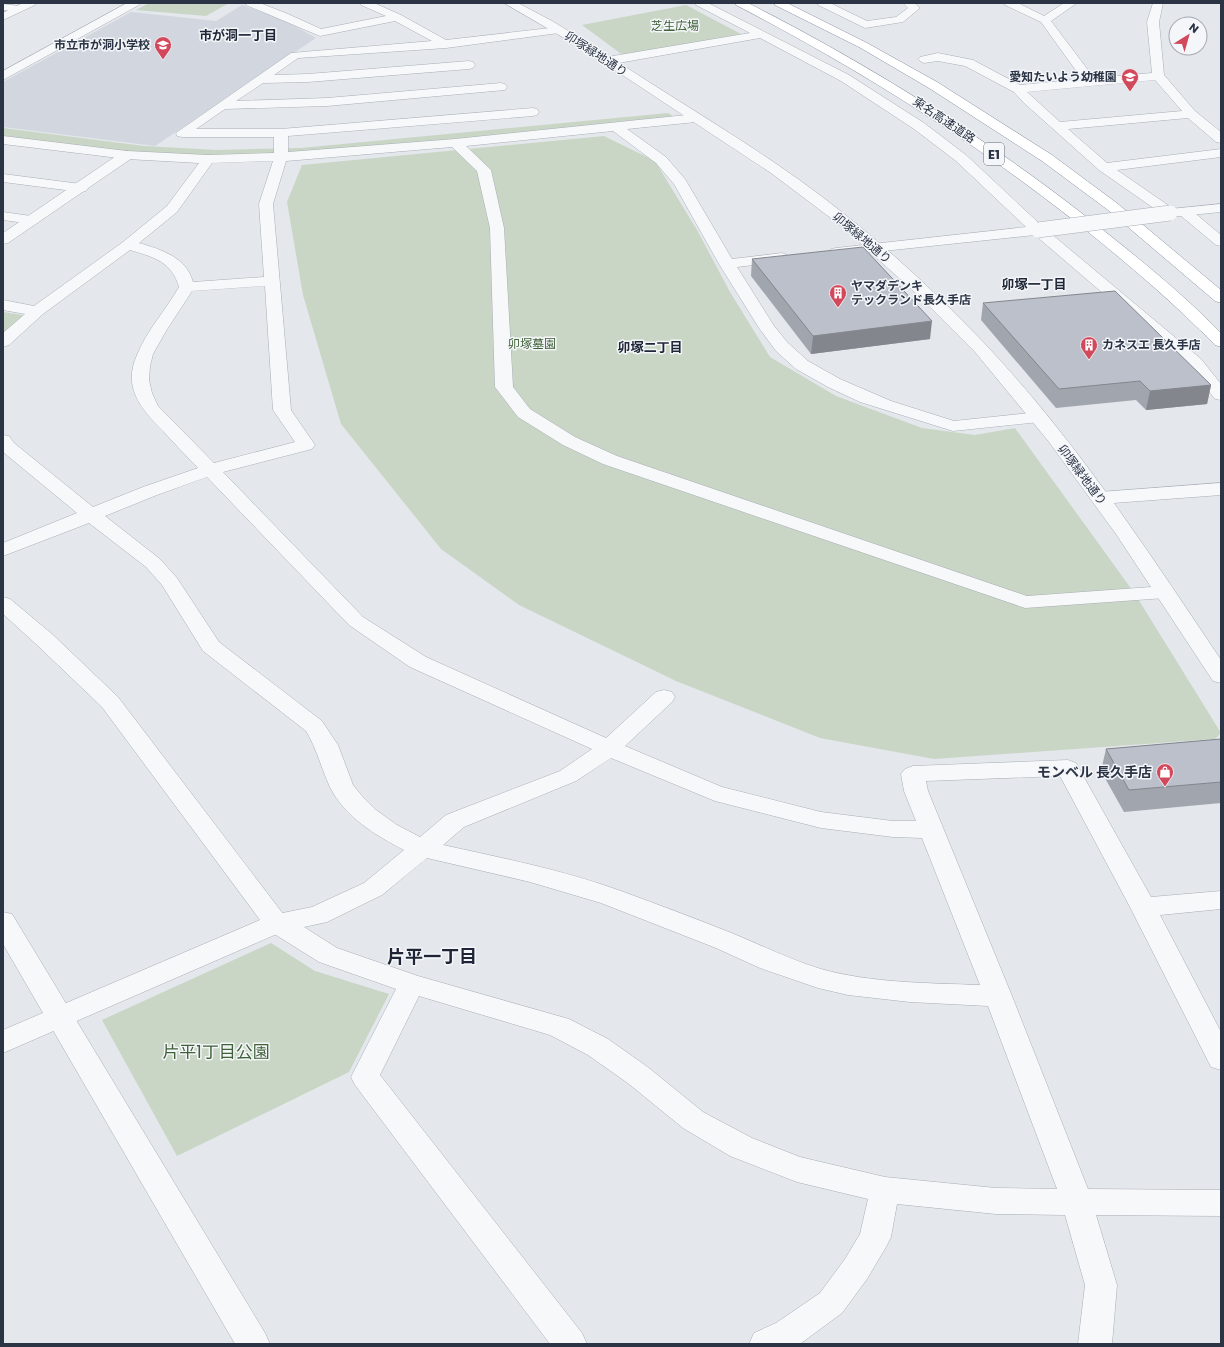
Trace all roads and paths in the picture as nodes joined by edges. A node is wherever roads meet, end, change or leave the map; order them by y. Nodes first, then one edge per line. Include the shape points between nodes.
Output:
1 (31, 3) edge
2 (134, 3) edge
3 (250, 3) edge
4 (366, 3) edge
5 (509, 3) edge
6 (700, 3) edge
7 (740, 3) edge
8 (779, 3) edge
9 (822, 3) edge
10 (908, 3) edge
11 (1009, 3) edge
12 (1072, 3) edge
13 (1158, 3) edge
14 (3, 7) edge
15 (20, 9) junction
16 (3, 17) edge
17 (397, 17) junction
18 (1045, 20) junction
19 (559, 30) junction
20 (759, 34) junction
21 (444, 44) junction
22 (924, 59) dead end
23 (607, 61) junction
24 (3, 76) edge
25 (1158, 76) junction
26 (488, 78) dead end
27 (260, 79) junction
28 (1090, 82) junction
29 (501, 87) junction
30 (1018, 89) junction
31 (511, 96) dead end
32 (522, 104) dead end
33 (222, 105) junction
34 (1191, 114) junction
35 (696, 118) junction
36 (1057, 126) junction
37 (616, 127) junction
38 (281, 133) junction
39 (1221, 139) edge
40 (3, 140) edge
41 (455, 143) junction
42 (1221, 153) edge
43 (127, 156) junction
44 (281, 157) junction
45 (208, 159) junction
46 (1104, 167) junction
47 (3, 178) edge
48 (81, 188) junction
49 (1221, 208) edge
50 (1177, 212) junction
51 (3, 216) edge
52 (33, 220) junction
53 (1038, 230) junction
54 (3, 240) edge
55 (1221, 242) edge
56 (128, 245) junction
57 (876, 248) junction
58 (819, 254) edge
59 (796, 257) edge
60 (727, 264) junction
61 (272, 281) junction
62 (187, 287) junction
63 (1221, 298) edge
64 (3, 305) edge
65 (37, 311) junction
66 (3, 342) edge
67 (1221, 342) edge
68 (1221, 394) edge
69 (1038, 417) junction
70 (3, 440) edge
71 (210, 470) junction
72 (1221, 489) edge
73 (1100, 498) junction
74 (91, 515) junction
75 (3, 550) edge
76 (1165, 592) junction
77 (3, 603) edge
78 (1221, 676) edge
79 (664, 696) dead end
80 (609, 748) junction
81 (932, 830) junction
82 (421, 848) junction
83 (1221, 900) edge
84 (1143, 907) junction
85 (3, 921) edge
86 (277, 923) junction
87 (412, 984) junction
88 (998, 996) junction
89 (61, 1017) junction
90 (3, 1042) edge
91 (1221, 1058) edge
92 (885, 1190) junction
93 (1078, 1201) junction
94 (1221, 1203) edge
95 (253, 1344) edge
96 (570, 1344) edge
97 (766, 1344) edge
98 (1095, 1344) edge

1 - 15 street
2 - 24 street
3 - 17 street via 320,33
4 - 17 street
5 - 19 street, 卯塚緑地通り
6 - 20 street
7 - 67 highway, 東名高速道路 / E1 via 830,49 903,93 1008,163 1136,264
8 - 63 highway, 東名高速道路 / E1 via 863,45 933,85 1041,154 1113,207
9 - 10 street via 865,25 899,20 915,8
11 - 18 street
12 - 18 street
13 - 25 street via 1153,22
14 - 15 street
15 - 16 street
17 - 21 street
18 - 28 street
19 - 21 street
19 - 23 street, 卯塚緑地通り
20 - 23 street
20 - 53 street via 845,78 919,126 983,177
21 - 27 street via 295,55
21 - 27 street via 472,67
22 - 30 street via 938,57 969,63
23 - 35 street, 卯塚緑地通り
25 - 28 street
25 - 34 street
26 - 29 street
27 - 33 street
28 - 30 street
29 - 31 street
29 - 33 street via 312,104
30 - 36 street
32 - 38 street via 533,112
33 - 38 street via 182,133
34 - 36 street
34 - 39 street
35 - 37 street
35 - 57 street, 卯塚緑地通り via 812,196
36 - 46 street
37 - 41 street
37 - 60 street via 661,160 680,182
38 - 44 street
40 - 43 street
41 - 44 street
41 - 76 street via 484,170 497,228 504,388 524,413 569,441 610,460 1025,602
42 - 46 street
43 - 45 street
43 - 48 street
44 - 45 street
44 - 61 street via 266,204
45 - 56 street via 172,209
46 - 50 street
47 - 48 street
48 - 52 street
49 - 50 street
50 - 53 street, bridge
50 - 55 street
51 - 52 street
52 - 54 street
53 - 57 street
53 - 68 street via 1195,363
56 - 62 street via 168,258 180,268
56 - 65 street
57 - 58 street
57 - 69 street, 卯塚緑地通り via 951,319
59 - 60 street
60 - 69 street via 767,328 782,346 802,365 834,383 885,406 953,426
61 - 62 street
61 - 71 street via 282,410 306,444
62 - 71 street via 143,357 140,376 143,394 150,408
64 - 65 street
65 - 66 street
69 - 73 street, 卯塚緑地通り
70 - 74 street via 8,447
71 - 74 street
71 - 80 street via 356,620 418,662
72 - 73 street
73 - 76 street, 卯塚緑地通り
74 - 75 street
74 - 82 street via 153,563 170,582 211,646 314,726 326,745 342,787 353,802 388,831
76 - 78 street, 卯塚緑地通り
77 - 86 street via 110,702
79 - 80 street
80 - 81 street via 715,793 821,820 893,829
80 - 82 street via 568,776 455,821
81 - 84 street via 916,791 913,774 1068,768
81 - 88 street
82 - 86 street via 373,890 318,915
82 - 88 street via 532,874 610,897 818,978 848,985 910,992
83 - 84 street
84 - 91 street
85 - 89 street
86 - 87 street via 328,955
86 - 89 street
87 - 92 street via 559,1027 598,1047 693,1120 741,1147 797,1170
87 - 96 street via 365,1078
88 - 93 street
89 - 90 street
89 - 95 street
92 - 93 street via 996,1201
92 - 97 street via 876,1236 831,1303 788,1334
93 - 94 street
93 - 98 street via 1102,1285

